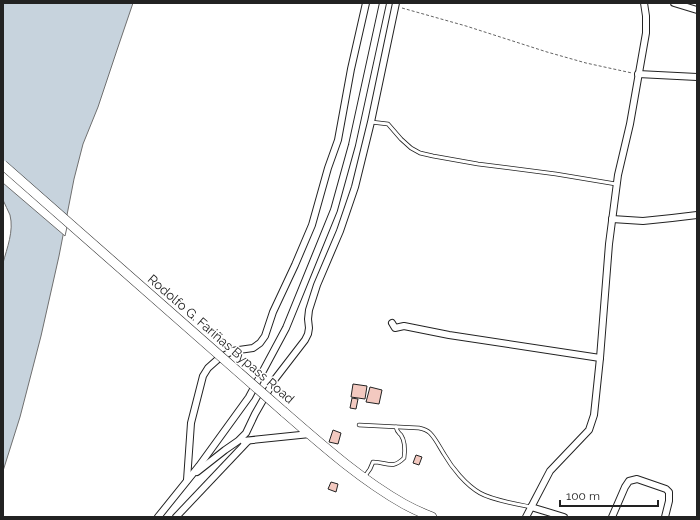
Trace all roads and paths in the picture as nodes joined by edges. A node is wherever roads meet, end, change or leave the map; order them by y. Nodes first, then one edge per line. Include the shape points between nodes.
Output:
1 (366, 3) edge
2 (383, 3) edge
3 (644, 3) edge
4 (674, 3) edge
5 (396, 5) edge
6 (697, 10) edge
7 (638, 74) junction
8 (697, 77) edge
9 (371, 122) junction
10 (3, 165) edge
11 (616, 184) junction
12 (697, 215) edge
13 (612, 219) junction
14 (392, 323) dead end
15 (600, 358) junction
16 (359, 425) dead end
17 (396, 427) junction
18 (310, 434) junction
19 (238, 441) junction
20 (248, 441) junction
21 (364, 478) junction
22 (187, 480) junction
23 (531, 507) junction
24 (158, 517) edge
25 (176, 517) edge
26 (432, 517) edge
27 (526, 517) edge
28 (564, 517) edge
29 (612, 517) edge
30 (665, 517) edge

1 - 22 street via 338,140 312,225 260,344 253,348 232,351 217,360 203,376 191,423
2 - 22 street via 352,145 334,210 314,261 286,328 249,397
3 - 7 street via 646,33
4 - 6 street
5 - 7 path via 553,54
5 - 9 street
7 - 8 street
7 - 11 street
9 - 11 lane via 388,124 401,139 420,153
9 - 19 street via 355,187 309,310 308,334 275,379 246,433
10 - 18 main road, Rodolfo G. Fariñas Bypass Road, bridge
11 - 13 street
12 - 13 street via 643,221
13 - 15 street
14 - 15 street via 395,328 404,326
15 - 23 street via 594,415 589,430 550,471
16 - 17 lane
17 - 21 lane via 403,442 404,458 399,464 373,462
17 - 23 lane via 419,428 430,432 465,481 480,493
18 - 20 street
18 - 21 main road, Rodolfo G. Fariñas Bypass Road
19 - 20 street
19 - 22 street
20 - 25 street
21 - 26 main road, Rodolfo G. Fariñas Bypass Road via 404,504
22 - 24 street
23 - 27 street
23 - 28 street
29 - 30 street via 625,487 629,481 637,479 669,492

